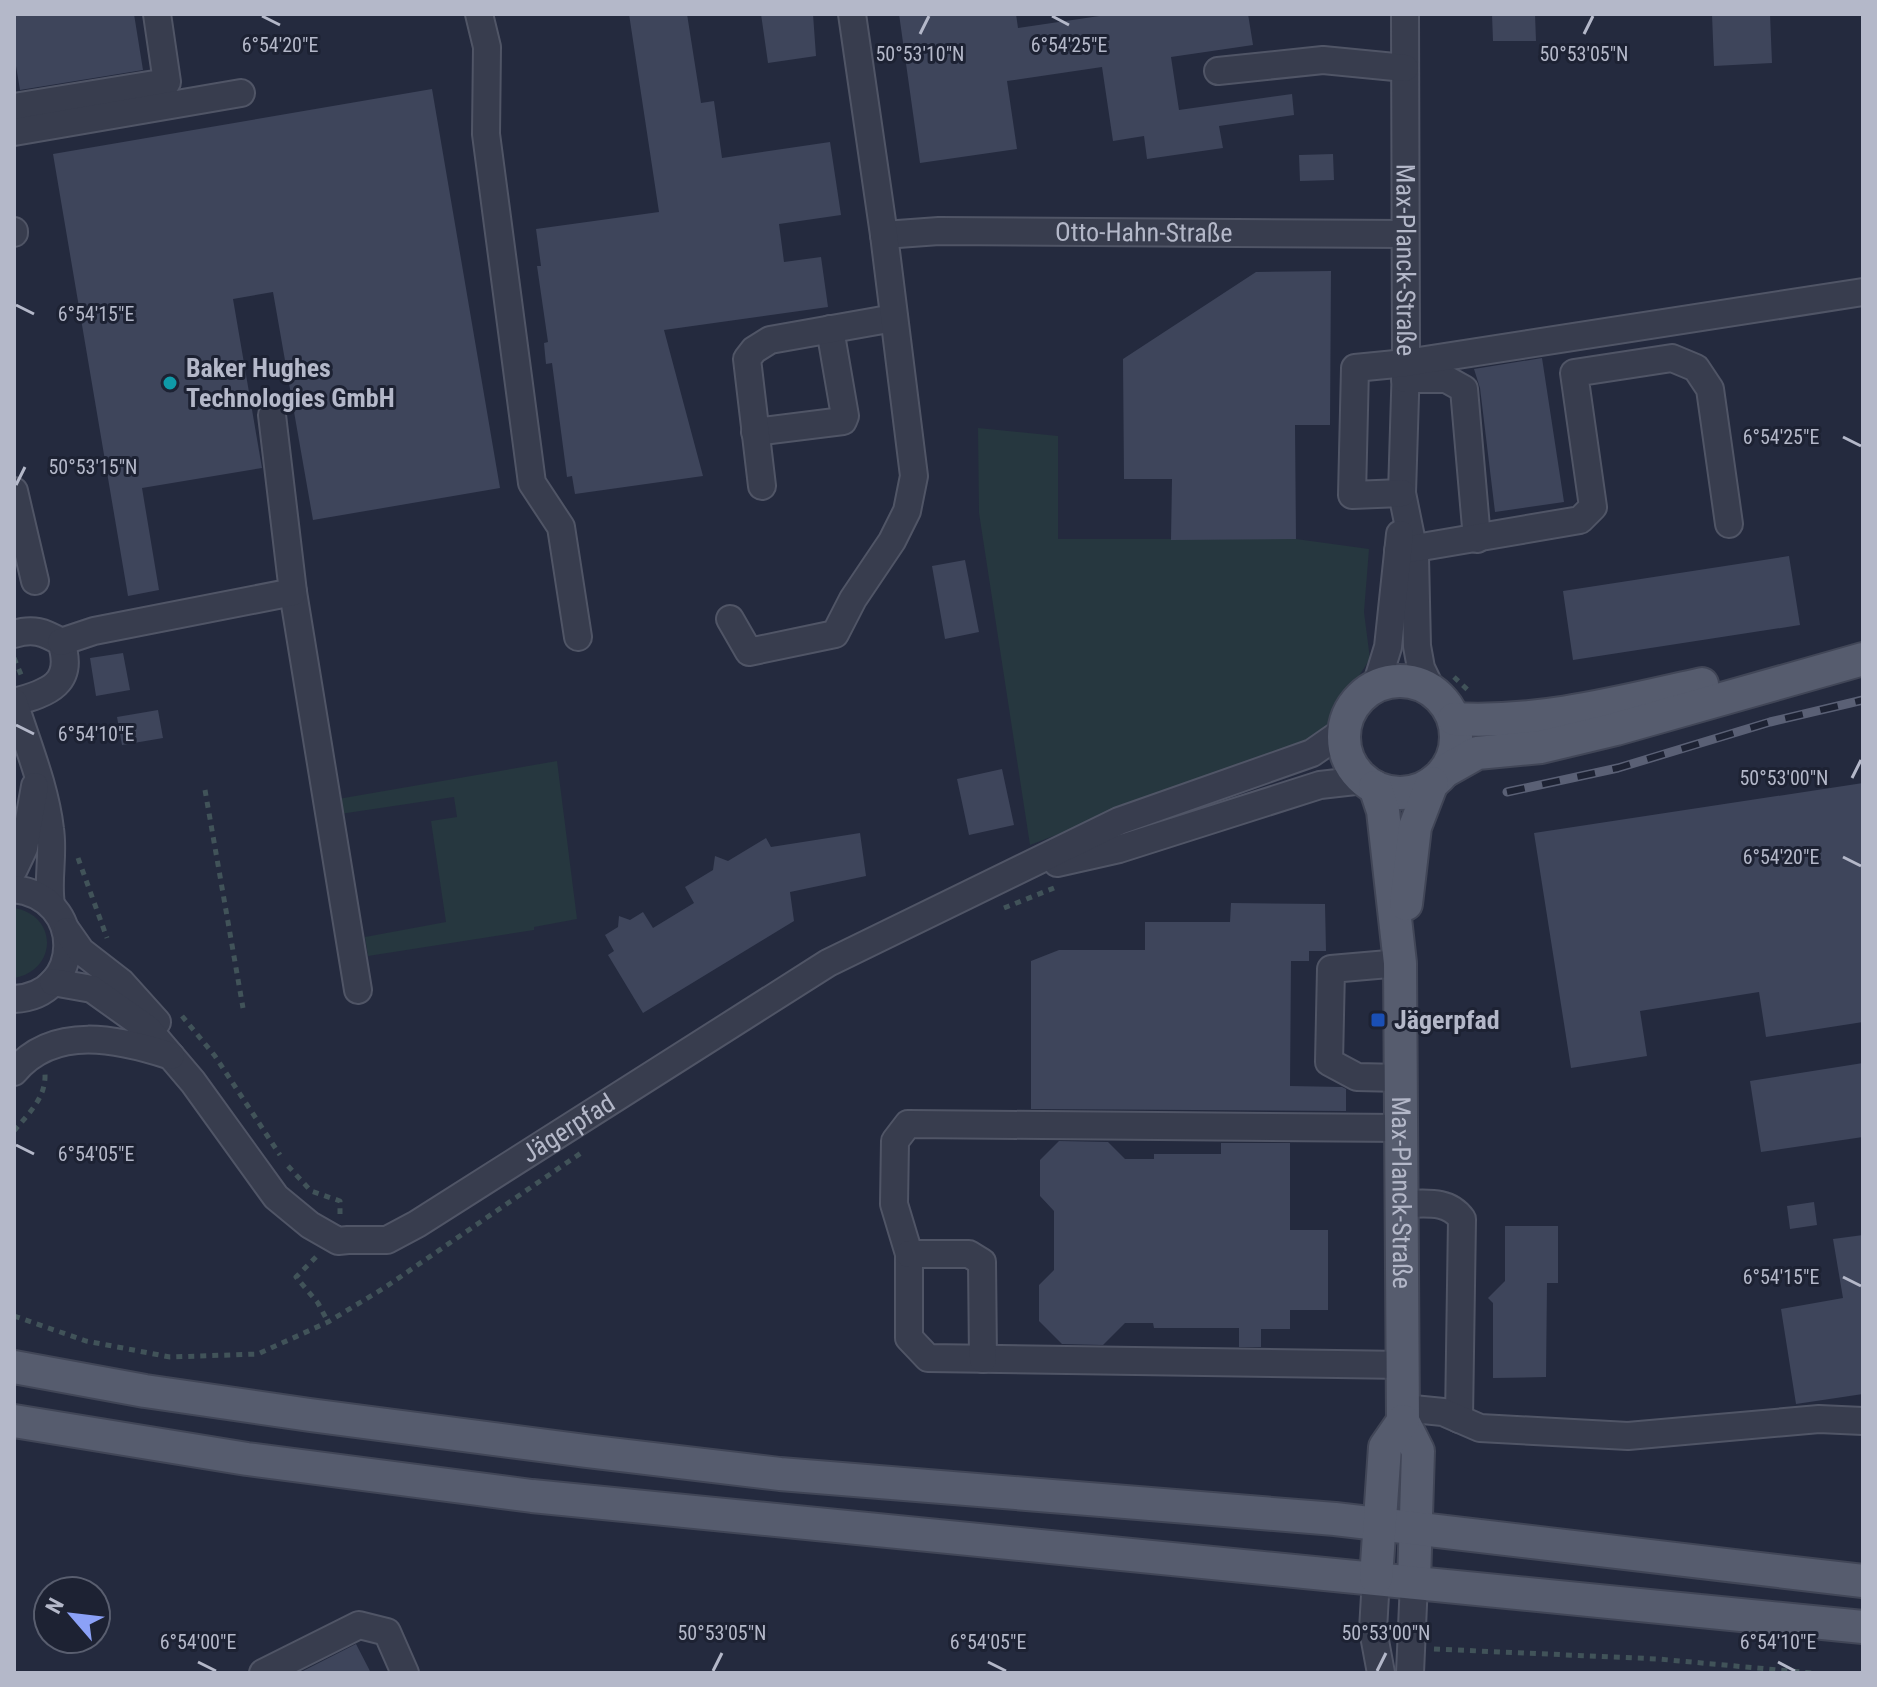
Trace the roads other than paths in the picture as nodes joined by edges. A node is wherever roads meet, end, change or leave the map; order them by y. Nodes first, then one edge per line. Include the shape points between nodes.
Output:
1 (157, 14) edge
2 (479, 14) edge
3 (852, 14) edge
4 (1405, 14) edge
5 (1405, 68) junction
6 (1218, 71) dead end
7 (241, 93) dead end
8 (14, 107) edge
9 (14, 132) edge
10 (1405, 234) junction
11 (884, 235) junction
12 (1863, 292) edge
13 (894, 318) junction
14 (830, 329) junction
15 (1405, 371) junction
16 (272, 415) dead end
17 (755, 432) junction
18 (762, 486) dead end
19 (14, 491) edge
20 (1403, 500) junction
21 (1729, 524) dead end
22 (1477, 539) junction
23 (1406, 550) junction
24 (35, 581) dead end
25 (293, 592) junction
26 (730, 619) dead end
27 (14, 634) edge
28 (578, 637) dead end
29 (61, 642) junction
30 (1863, 657) edge
31 (1376, 686) junction
32 (1431, 689) junction
33 (20, 701) edge
34 (1454, 719) junction
35 (1345, 730) junction
36 (36, 774) junction
37 (1439, 777) junction
38 (1370, 783) junction
39 (14, 869) edge
40 (1010, 874) junction
41 (14, 889) edge
42 (51, 905) junction
43 (67, 931) junction
44 (1400, 963) junction
45 (53, 982) junction
46 (358, 990) dead end
47 (15, 1001) edge
48 (174, 1057) junction
49 (14, 1072) edge
50 (1401, 1078) junction
51 (1402, 1128) junction
52 (1403, 1204) junction
53 (909, 1254) junction
54 (983, 1359) junction
55 (1404, 1365) junction
56 (14, 1367) edge
57 (1403, 1415) junction
58 (1459, 1419) junction
59 (14, 1421) edge
60 (1863, 1421) edge
61 (1380, 1524) junction
62 (1416, 1528) junction
63 (1376, 1578) junction
64 (1863, 1581) edge
65 (1414, 1582) junction
66 (1863, 1627) edge
67 (263, 1673) edge
68 (405, 1673) edge
69 (1381, 1673) edge
70 (1410, 1673) edge

1 - 8 street via 167,82
2 - 28 street via 487,47 486,134 532,483 561,527
3 - 11 street
4 - 5 street, Max-Planck-Straße
5 - 6 street via 1323,60
5 - 10 street, Max-Planck-Straße
7 - 9 street
10 - 11 street, Otto-Hahn-Straße
10 - 15 street, Max-Planck-Straße
11 - 13 street
12 - 15 street
13 - 14 street
13 - 26 street via 914,476 907,511 892,541 835,634 749,652
14 - 17 street via 770,340 747,359
14 - 17 street via 843,421
15 - 20 street, Max-Planck-Straße
15 - 20 street via 1355,368 1352,495
15 - 22 street via 1446,379 1464,389
16 - 25 street
17 - 18 street
19 - 24 street
20 - 23 street, Max-Planck-Straße
21 - 22 street via 1710,389 1696,368 1672,358 1574,373 1593,507 1580,520
22 - 23 street
23 - 31 street, Max-Planck-Straße
23 - 32 street, Max-Planck-Straße via 1417,646
25 - 29 street
25 - 46 street
27 - 29 street via 42,631
29 - 33 street via 67,659 63,676 53,689
30 - 34 main road via 1769,670 1595,708 1492,721
30 - 37 main road via 1616,729 1541,747 1477,753
31 - 32 main road via 1413,682
31 - 35 main road via 1350,712
32 - 34 main road
33 - 36 street
34 - 37 main road via 1454,755
35 - 38 main road via 1352,766
35 - 40 street via 1312,753 1119,821
36 - 39 street via 28,831
36 - 42 street via 51,834
37 - 38 main road via 1414,791 1394,793
37 - 44 main road, Max-Planck-Straße via 1415,827
38 - 40 street via 1320,785 1119,849
38 - 44 main road, Max-Planck-Straße via 1383,811
40 - 48 street, Jägerpfad via 828,963 387,1240 338,1241 276,1197
41 - 42 street
42 - 43 street
43 - 45 street via 68,949
43 - 48 street via 81,951 137,998 162,1027
44 - 50 main road, Max-Planck-Straße
44 - 50 street via 1331,969 1329,1062 1357,1077
45 - 47 street
45 - 48 street via 92,989 148,1029
48 - 49 street via 127,1042 89,1039 53,1044
50 - 51 main road, Max-Planck-Straße
51 - 52 main road, Max-Planck-Straße
51 - 53 street via 908,1124 895,1141 894,1204
52 - 55 main road, Max-Planck-Straße
52 - 58 street via 1443,1204 1462,1219
53 - 54 street via 909,1338 928,1358
53 - 54 street via 969,1254 982,1262
54 - 55 street
55 - 57 main road, Max-Planck-Straße
56 - 61 main road via 310,1415 780,1474
57 - 58 street via 1443,1412
57 - 61 main road, Max-Planck-Straße via 1385,1447
57 - 62 main road, Max-Planck-Straße via 1418,1451
58 - 60 street via 1480,1428 1628,1436 1819,1419
59 - 63 main road via 233,1457 532,1496
61 - 62 main road
61 - 63 main road, Max-Planck-Straße
62 - 64 main road
62 - 65 main road, Max-Planck-Straße
63 - 65 main road
63 - 69 street, Max-Planck-Straße via 1373,1630
65 - 66 main road
65 - 70 street, Max-Planck-Straße
67 - 68 street via 359,1625 387,1632

